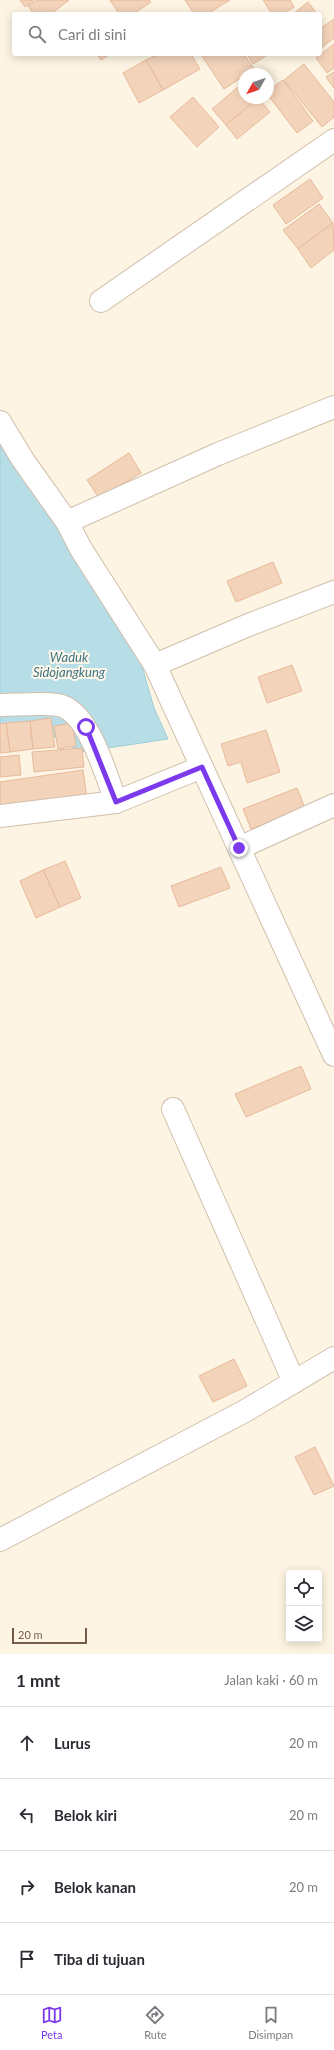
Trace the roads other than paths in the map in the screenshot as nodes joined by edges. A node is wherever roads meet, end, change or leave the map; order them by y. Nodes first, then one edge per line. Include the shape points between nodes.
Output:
1 (334, 140) edge
2 (101, 301) dead end
3 (334, 407) edge
4 (0, 422) edge
5 (67, 522) junction
6 (334, 592) edge
7 (155, 665) junction
8 (0, 705) edge
9 (202, 767) junction
10 (116, 802) junction
11 (334, 805) edge
12 (0, 816) edge
13 (239, 848) junction
14 (334, 1055) edge
15 (173, 1109) dead end
16 (334, 1358) edge
17 (294, 1382) junction
18 (0, 1540) edge

1 - 2 street
3 - 5 street via 218,454
4 - 5 street via 23,460
5 - 7 street via 81,549
6 - 7 street
7 - 9 street
8 - 10 street via 60,705 74,712 86,727
9 - 10 street
9 - 13 street
10 - 12 street
11 - 13 street
13 - 14 street
15 - 17 street
16 - 17 street
17 - 18 street via 245,1411

